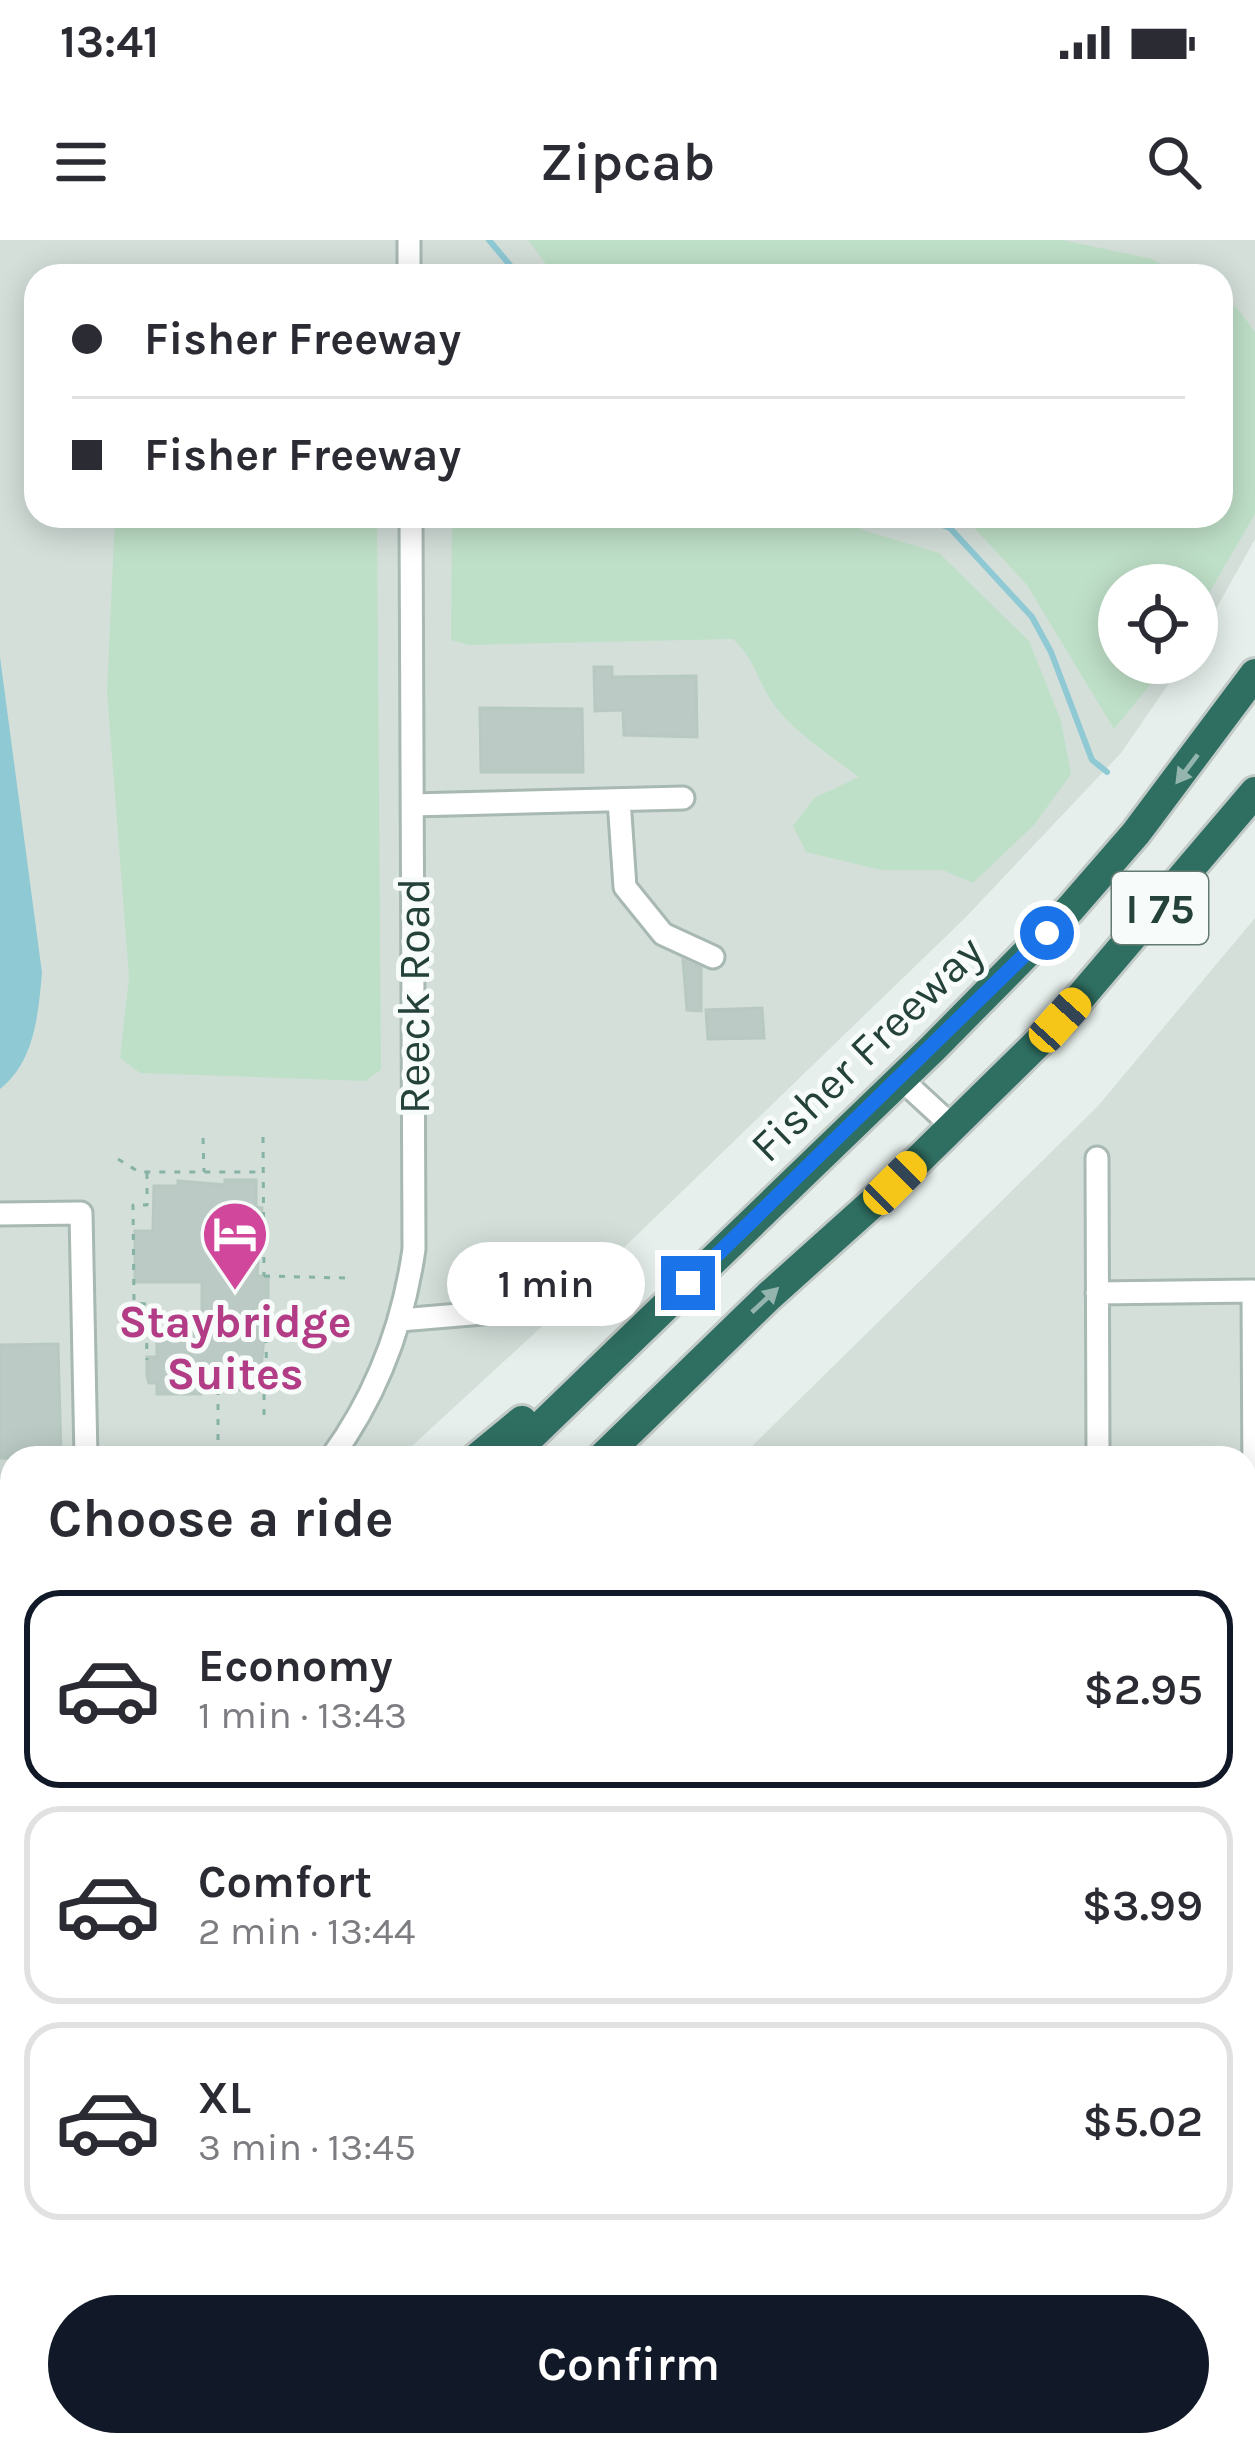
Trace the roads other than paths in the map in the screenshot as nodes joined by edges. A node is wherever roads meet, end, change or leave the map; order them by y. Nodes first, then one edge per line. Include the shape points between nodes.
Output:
1 (411, 528) edge
2 (1255, 674) edge
3 (1255, 791) edge
4 (683, 798) dead end
5 (619, 800) junction
6 (412, 806) junction
7 (713, 957) dead end
8 (901, 1079) junction
9 (952, 1126) junction
10 (1097, 1158) dead end
11 (0, 1214) edge
12 (489, 1275) dead end
13 (1097, 1293) junction
14 (400, 1320) junction
15 (588, 1380) junction
16 (86, 1446) edge
17 (338, 1446) edge
18 (491, 1446) edge
19 (520, 1446) edge
20 (617, 1446) edge
21 (1098, 1446) edge
22 (1251, 1446) edge

1 - 6 street, Reeck Road
2 -> 8 highway, Fisher Freeway / I 75 via 1123,849
3 - 9 highway, I 75 via 1075,1004
4 - 5 street
5 - 6 street
5 - 7 street via 625,886 663,934
6 - 14 street, Reeck Road via 416,1221
8 - 9 street
8 - 15 highway, Fisher Freeway / I 75
20 -> 9 highway, I 75
10 - 13 street
11 - 16 street via 81,1213
12 - 14 street via 483,1313
13 - 21 street
13 - 22 street via 1253,1291
14 - 17 street, Reeck Road via 376,1384
15 - 18 highway
15 - 19 highway, Fisher Freeway / I 75

